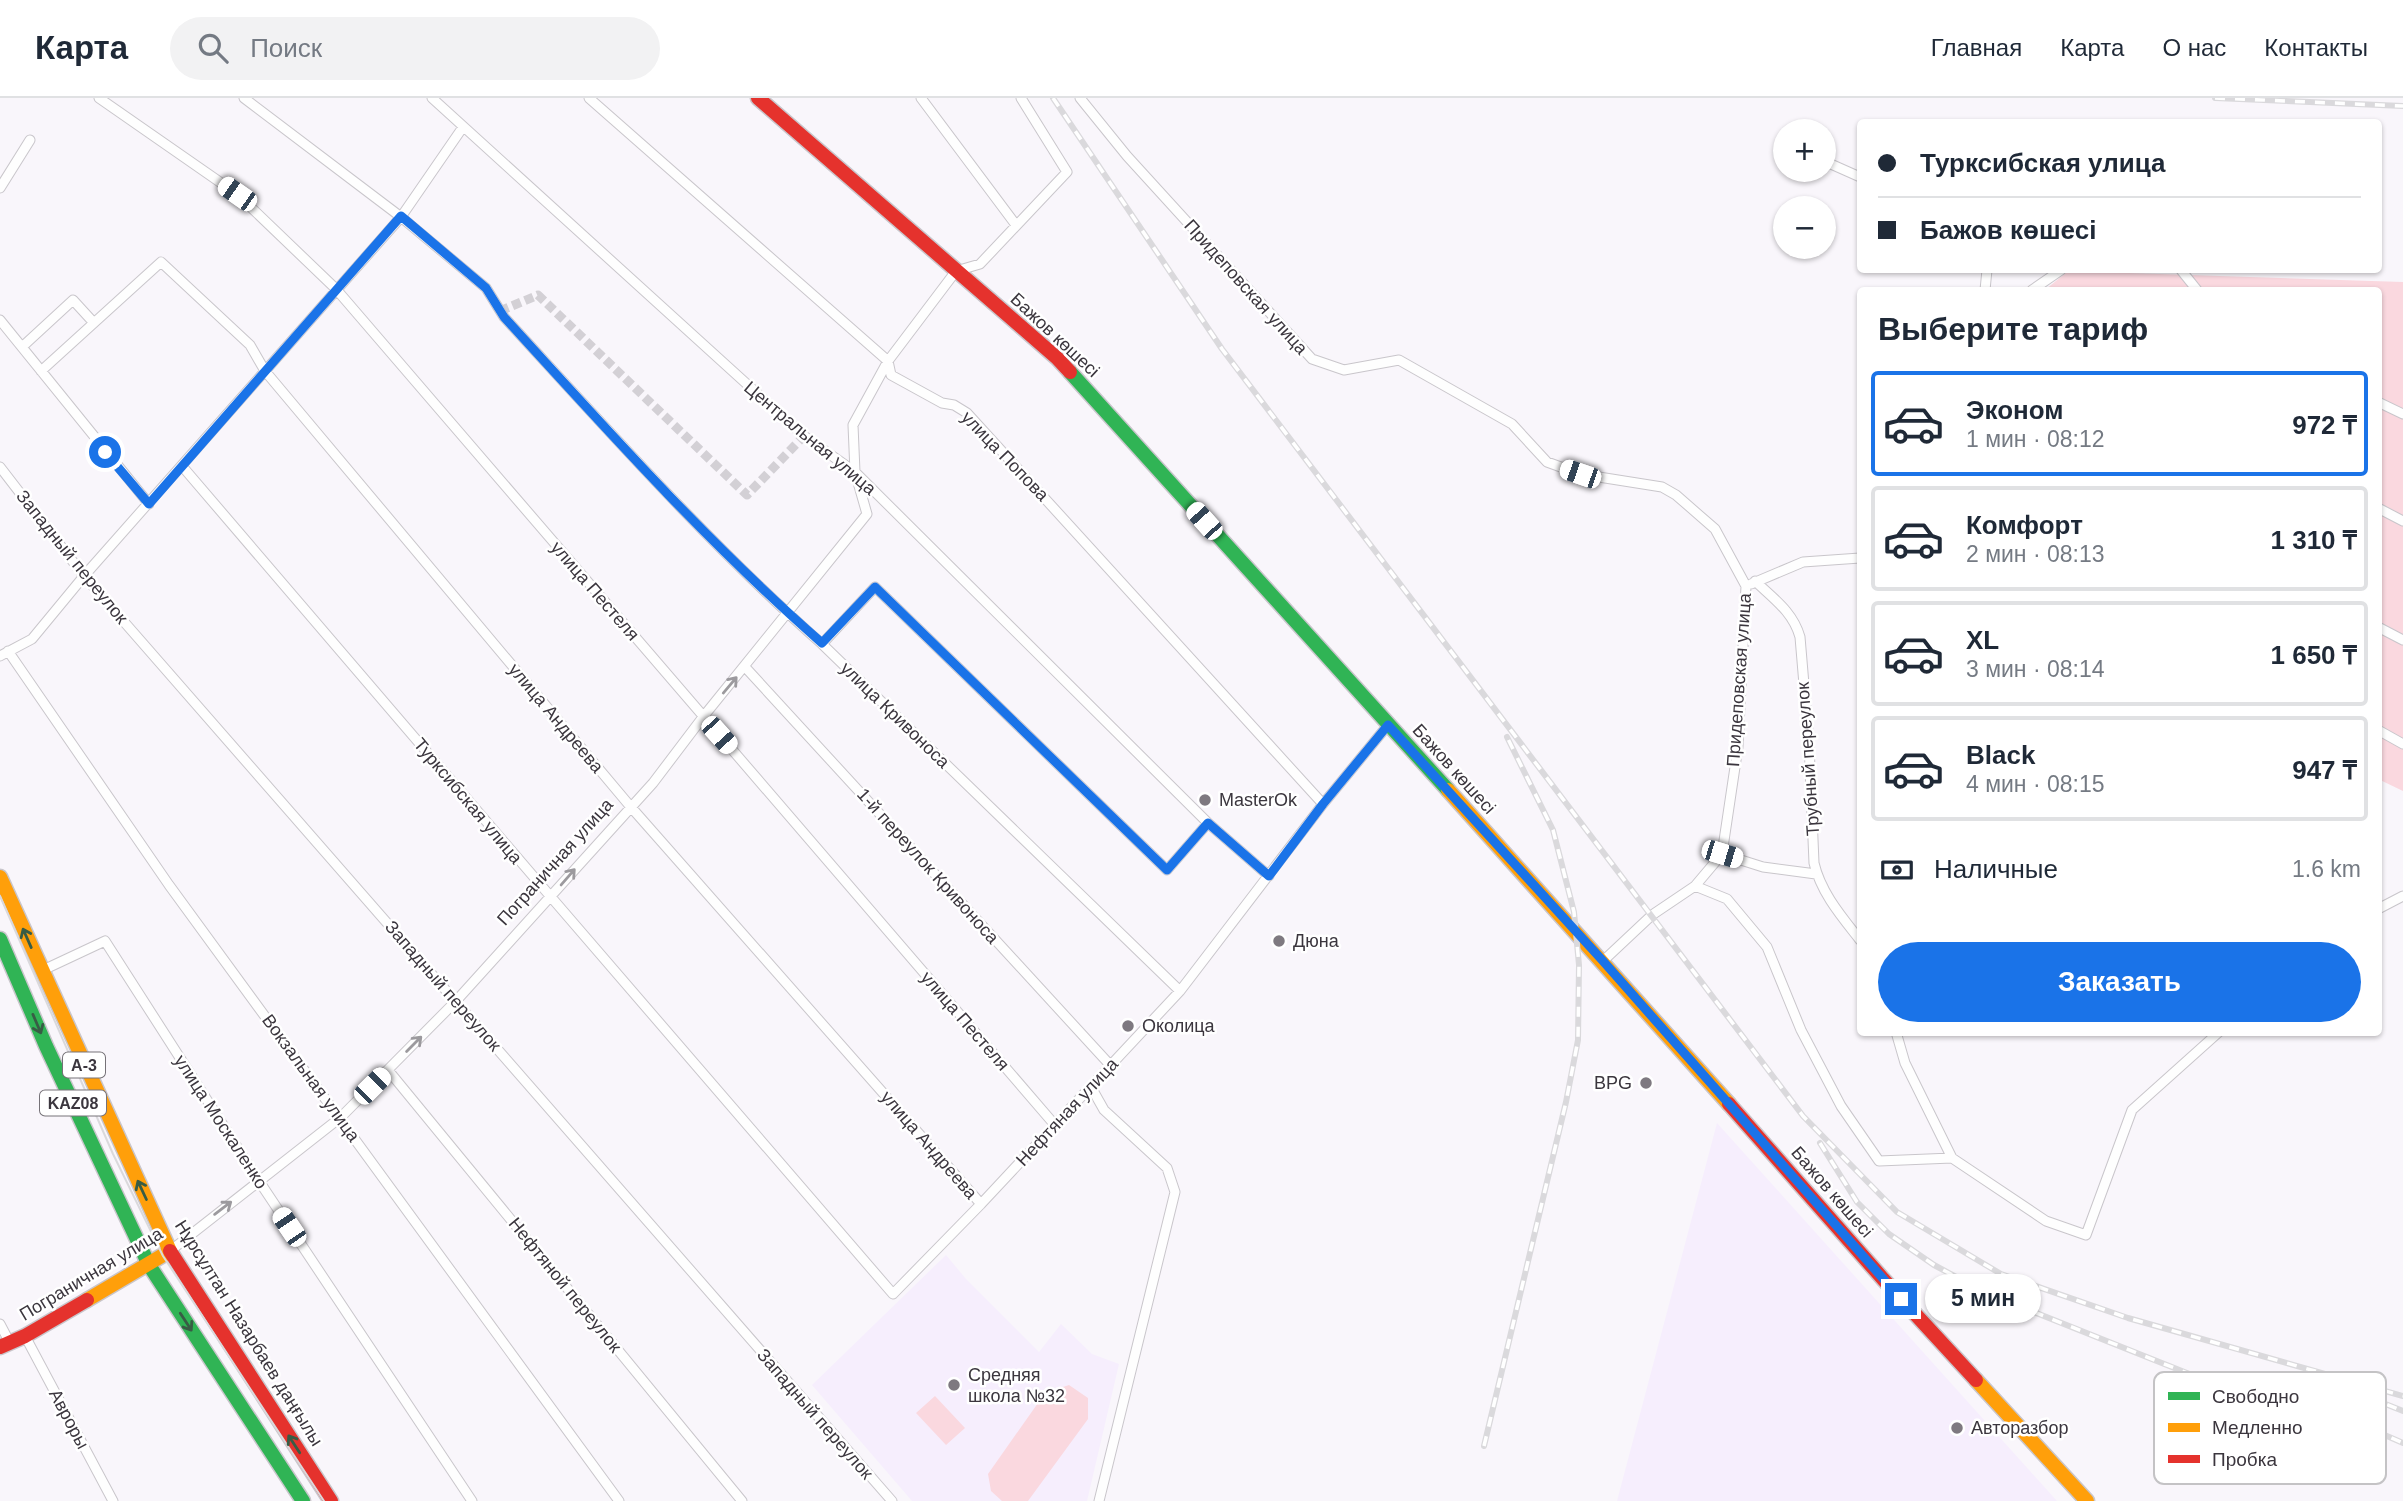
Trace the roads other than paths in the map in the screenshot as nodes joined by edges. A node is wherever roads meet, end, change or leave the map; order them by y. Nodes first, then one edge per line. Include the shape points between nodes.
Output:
1 (99, 98) edge
2 (244, 98) edge
3 (432, 98) edge
4 (589, 98) edge
5 (758, 98) edge
6 (922, 98) edge
7 (1021, 98) edge
8 (1080, 98) edge
9 (463, 127) junction
10 (30, 140) dead end
11 (1836, 166) edge
12 (1857, 176) edge
13 (0, 188) edge
14 (401, 216) junction
15 (1016, 225) junction
16 (956, 271) junction
17 (2056, 273) edge
18 (2183, 273) edge
19 (2036, 287) edge
20 (2195, 287) edge
21 (336, 289) junction
22 (0, 320) edge
23 (94, 323) junction
24 (22, 347) junction
25 (888, 361) junction
26 (41, 371) junction
27 (265, 371) junction
28 (2382, 404) edge
29 (2403, 414) edge
30 (182, 466) junction
31 (0, 467) edge
32 (855, 472) junction
33 (149, 504) junction
34 (2382, 510) edge
35 (2403, 521) edge
36 (1857, 558) edge
37 (84, 576) junction
38 (1751, 584) junction
39 (787, 613) junction
40 (2382, 629) edge
41 (2403, 639) edge
42 (822, 643) junction
43 (4, 654) edge
44 (745, 667) junction
45 (703, 718) junction
46 (1388, 725) junction
47 (2382, 732) edge
48 (2403, 744) edge
49 (1323, 804) junction
50 (630, 806) junction
51 (1208, 823) junction
52 (1722, 854) junction
53 (1816, 874) junction
54 (1269, 876) junction
55 (0, 877) edge
56 (1695, 886) junction
57 (2403, 895) edge
58 (551, 897) junction
59 (2382, 907) edge
60 (1857, 936) edge
61 (0, 939) edge
62 (1603, 961) junction
63 (41, 971) junction
64 (1180, 991) junction
65 (456, 1001) junction
66 (1897, 1036) edge
67 (2215, 1036) edge
68 (1111, 1066) junction
69 (388, 1070) junction
70 (1091, 1087) junction
71 (341, 1117) junction
72 (1054, 1124) junction
73 (1952, 1158) junction
74 (259, 1181) junction
75 (981, 1204) junction
76 (170, 1251) junction
77 (149, 1265) junction
78 (893, 1294) joint
79 (0, 1324) edge
80 (25, 1336) junction
81 (5, 1345) edge
82 (113, 1501) edge
83 (303, 1501) edge
84 (331, 1501) edge
85 (472, 1501) edge
86 (619, 1501) edge
87 (742, 1501) edge
88 (892, 1501) edge
89 (1099, 1501) edge
90 (2087, 1501) edge

1 - 21 street, улица Пестеля via 237,194
2 - 14 street, улица Кривоноса
3 - 9 street, Центральная улица
4 - 25 street, улица Попова
5 - 16 main road, Бажов көшесі
6 - 15 street
7 - 15 street via 1068,172
8 - 38 street, Придеповская улица via 1312,359 1344,370 1399,360 1512,424 1547,462 1676,495 1715,529
9 - 14 street
9 - 32 street, Центральная улица via 804,436
10 - 13 street
11 - 12 street
14 - 21 street
14 - 39 street, улица Кривоноса via 486,288 504,317 645,470
15 - 16 street via 980,264
16 - 25 street, Пограничная улица
16 - 46 main road, Бажов көшесі via 1057,358
17 - 19 street
18 - 20 street
21 - 27 street
21 - 45 street, улица Пестеля
22 - 24 street
23 - 24 street via 74,300
23 - 26 street
23 - 27 street, улица Андреева via 161,262 250,345
24 - 26 street
25 - 32 street, Пограничная улица via 853,425
25 - 49 street, улица Попова via 891,375 967,413
26 - 33 street
27 - 30 street
27 - 50 street, улица Андреева
28 - 29 street
30 - 33 street
30 - 58 street, Турксибская улица
31 - 37 street, Западный переулок
32 - 39 street, Пограничная улица via 867,514
32 - 51 street, Центральная улица
33 - 37 street
34 - 35 street
36 - 38 street via 1803,562
37 - 43 street via 32,639
37 - 65 street, Западный переулок
38 - 52 street, Придеповская улица via 1738,747
38 - 53 street, Трубный переулок via 1788,612 1800,637
39 - 42 street, улица Кривоноса
39 - 44 street, Пограничная улица
40 - 41 street
42 - 51 street via 875,587 1167,870
42 - 64 street, улица Кривоноса
43 - 71 street, Вокзальная улица
45 -> 44 street, Пограничная улица
44 - 68 street, 1-й переулок Кривоноса
45 - 50 street, Пограничная улица
45 - 72 street, улица Пестеля
46 - 49 street, Нефтяная улица
46 - 62 main road, Бажов көшесі
47 - 48 street
49 - 54 street, Нефтяная улица
58 -> 50 street, Пограничная улица
50 - 75 street, улица Андреева
51 - 54 street, Центральная улица
52 - 53 street via 1763,867
52 - 56 street
53 - 60 street, Трубный переулок
54 - 64 street, Нефтяная улица
63 -> 55 main road, Нұрсұлтан Назарбаев даңғылы / А-3
56 - 62 street via 1652,915
56 - 73 street via 1727,899 1767,947 1801,1030 1841,1106 1879,1161
57 - 59 street
58 - 65 street, Пограничная улица
58 - 78 street, Турксибская улица
61 -> 77 main road, KAZ08
62 - 90 main road, Бажов көшесі via 1883,1279
63 - 74 street, улица Москаленко via 105,941
76 -> 63 main road, Нұрсұлтан Назарбаев даңғылы / А-3
64 - 68 street, Нефтяная улица
69 -> 65 street, Пограничная улица
65 - 88 street, Западный переулок
66 - 73 street via 1905,1063
67 - 73 street via 2132,1110 2086,1235 2046,1222
68 - 70 street, Нефтяная улица
69 - 71 street, Пограничная улица
69 - 87 street, Нефтяной переулок
70 - 72 street, Нефтяная улица
70 - 89 street via 1104,1110 1167,1168 1175,1192
71 - 74 street, Пограничная улица
71 - 86 street, Вокзальная улица
72 - 75 street, Нефтяная улица
76 -> 74 street, Пограничная улица
74 - 85 street, улица Москаленко
75 - 78 street, Нефтяная улица
76 - 77 main road, Пограничная улица
84 -> 76 main road, Нұрсұлтан Назарбаев даңғылы
77 - 80 main road, Пограничная улица
77 -> 83 main road
79 - 81 street
80 - 81 main road, Пограничная улица
80 - 82 street, Авроры

